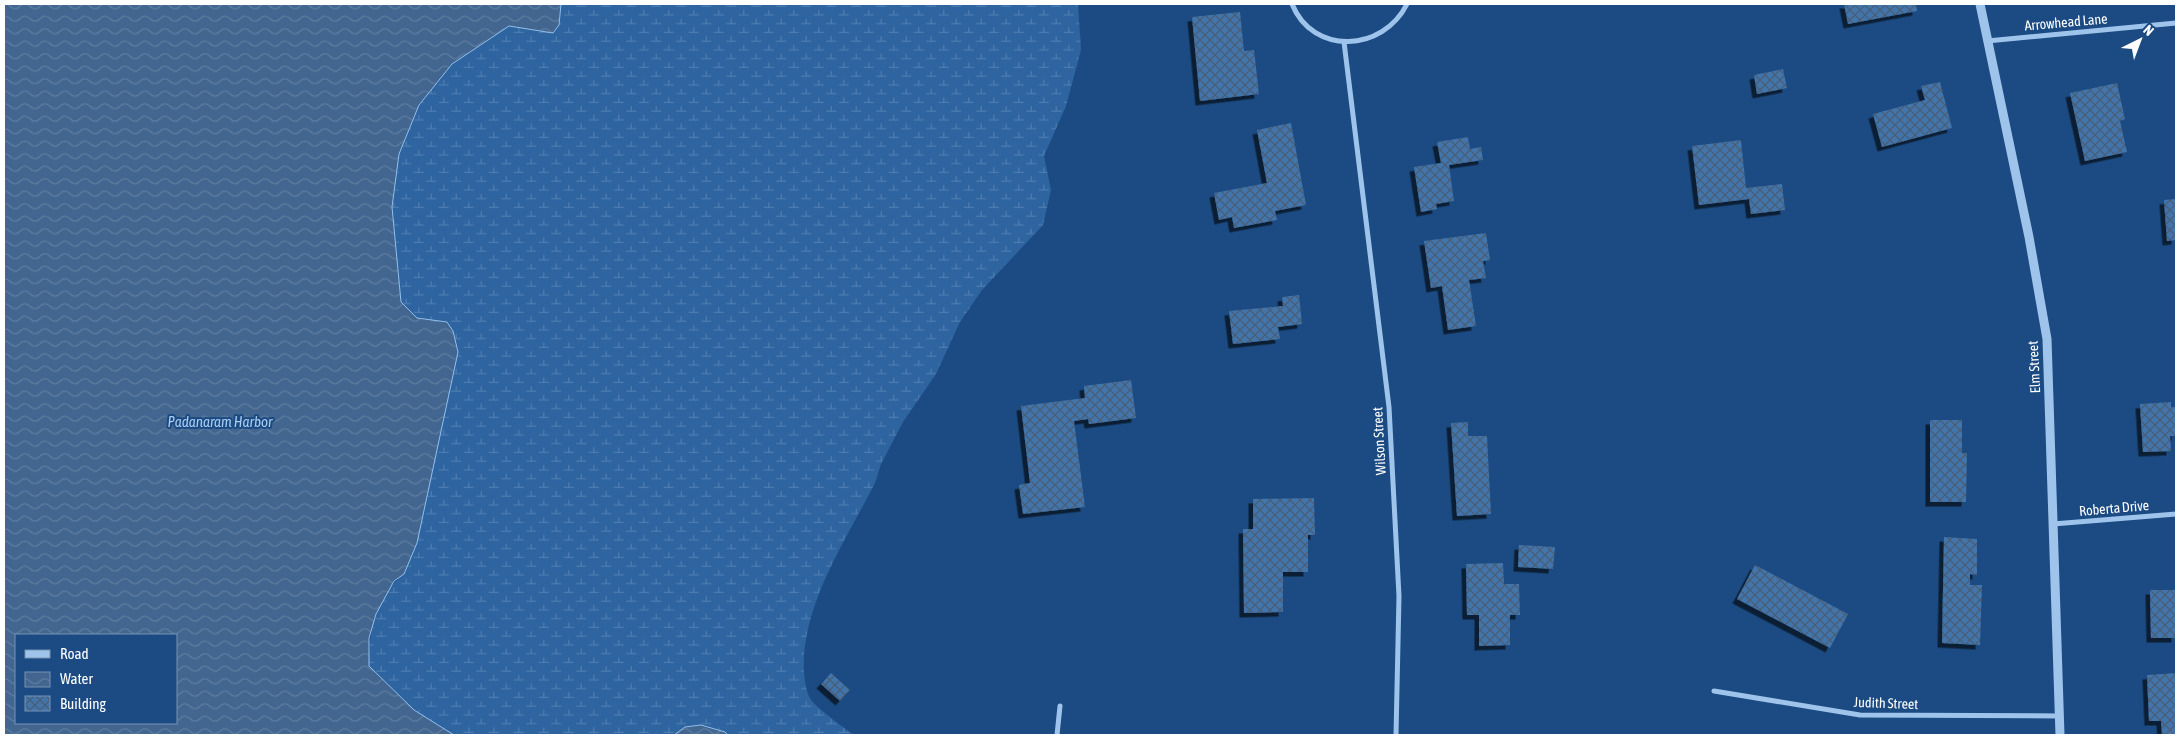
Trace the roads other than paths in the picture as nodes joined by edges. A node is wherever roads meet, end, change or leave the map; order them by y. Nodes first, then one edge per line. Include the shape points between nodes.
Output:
1 (1292, 4) edge
2 (1407, 4) edge
3 (1980, 4) edge
4 (2176, 23) edge
5 (1987, 40) junction
6 (1344, 42) junction
7 (2176, 514) edge
8 (2053, 524) junction
9 (1714, 691) dead end
10 (1060, 706) dead end
11 (2060, 716) junction
12 (1057, 735) edge
13 (1396, 735) edge
14 (2060, 735) edge

1 - 6 street via 1307,26 1325,37
2 - 6 street via 1401,16 1385,31 1366,40
3 - 5 street, Elm Street
4 - 5 street, Arrowhead Lane
5 - 8 street, Elm Street via 2047,339
6 - 13 street, Wilson Street via 1389,407 1399,596
7 - 8 street, Roberta Drive
8 - 11 street, Elm Street
9 - 11 street, Judith Street via 1860,715
10 - 12 street
11 - 14 street, Elm Street

